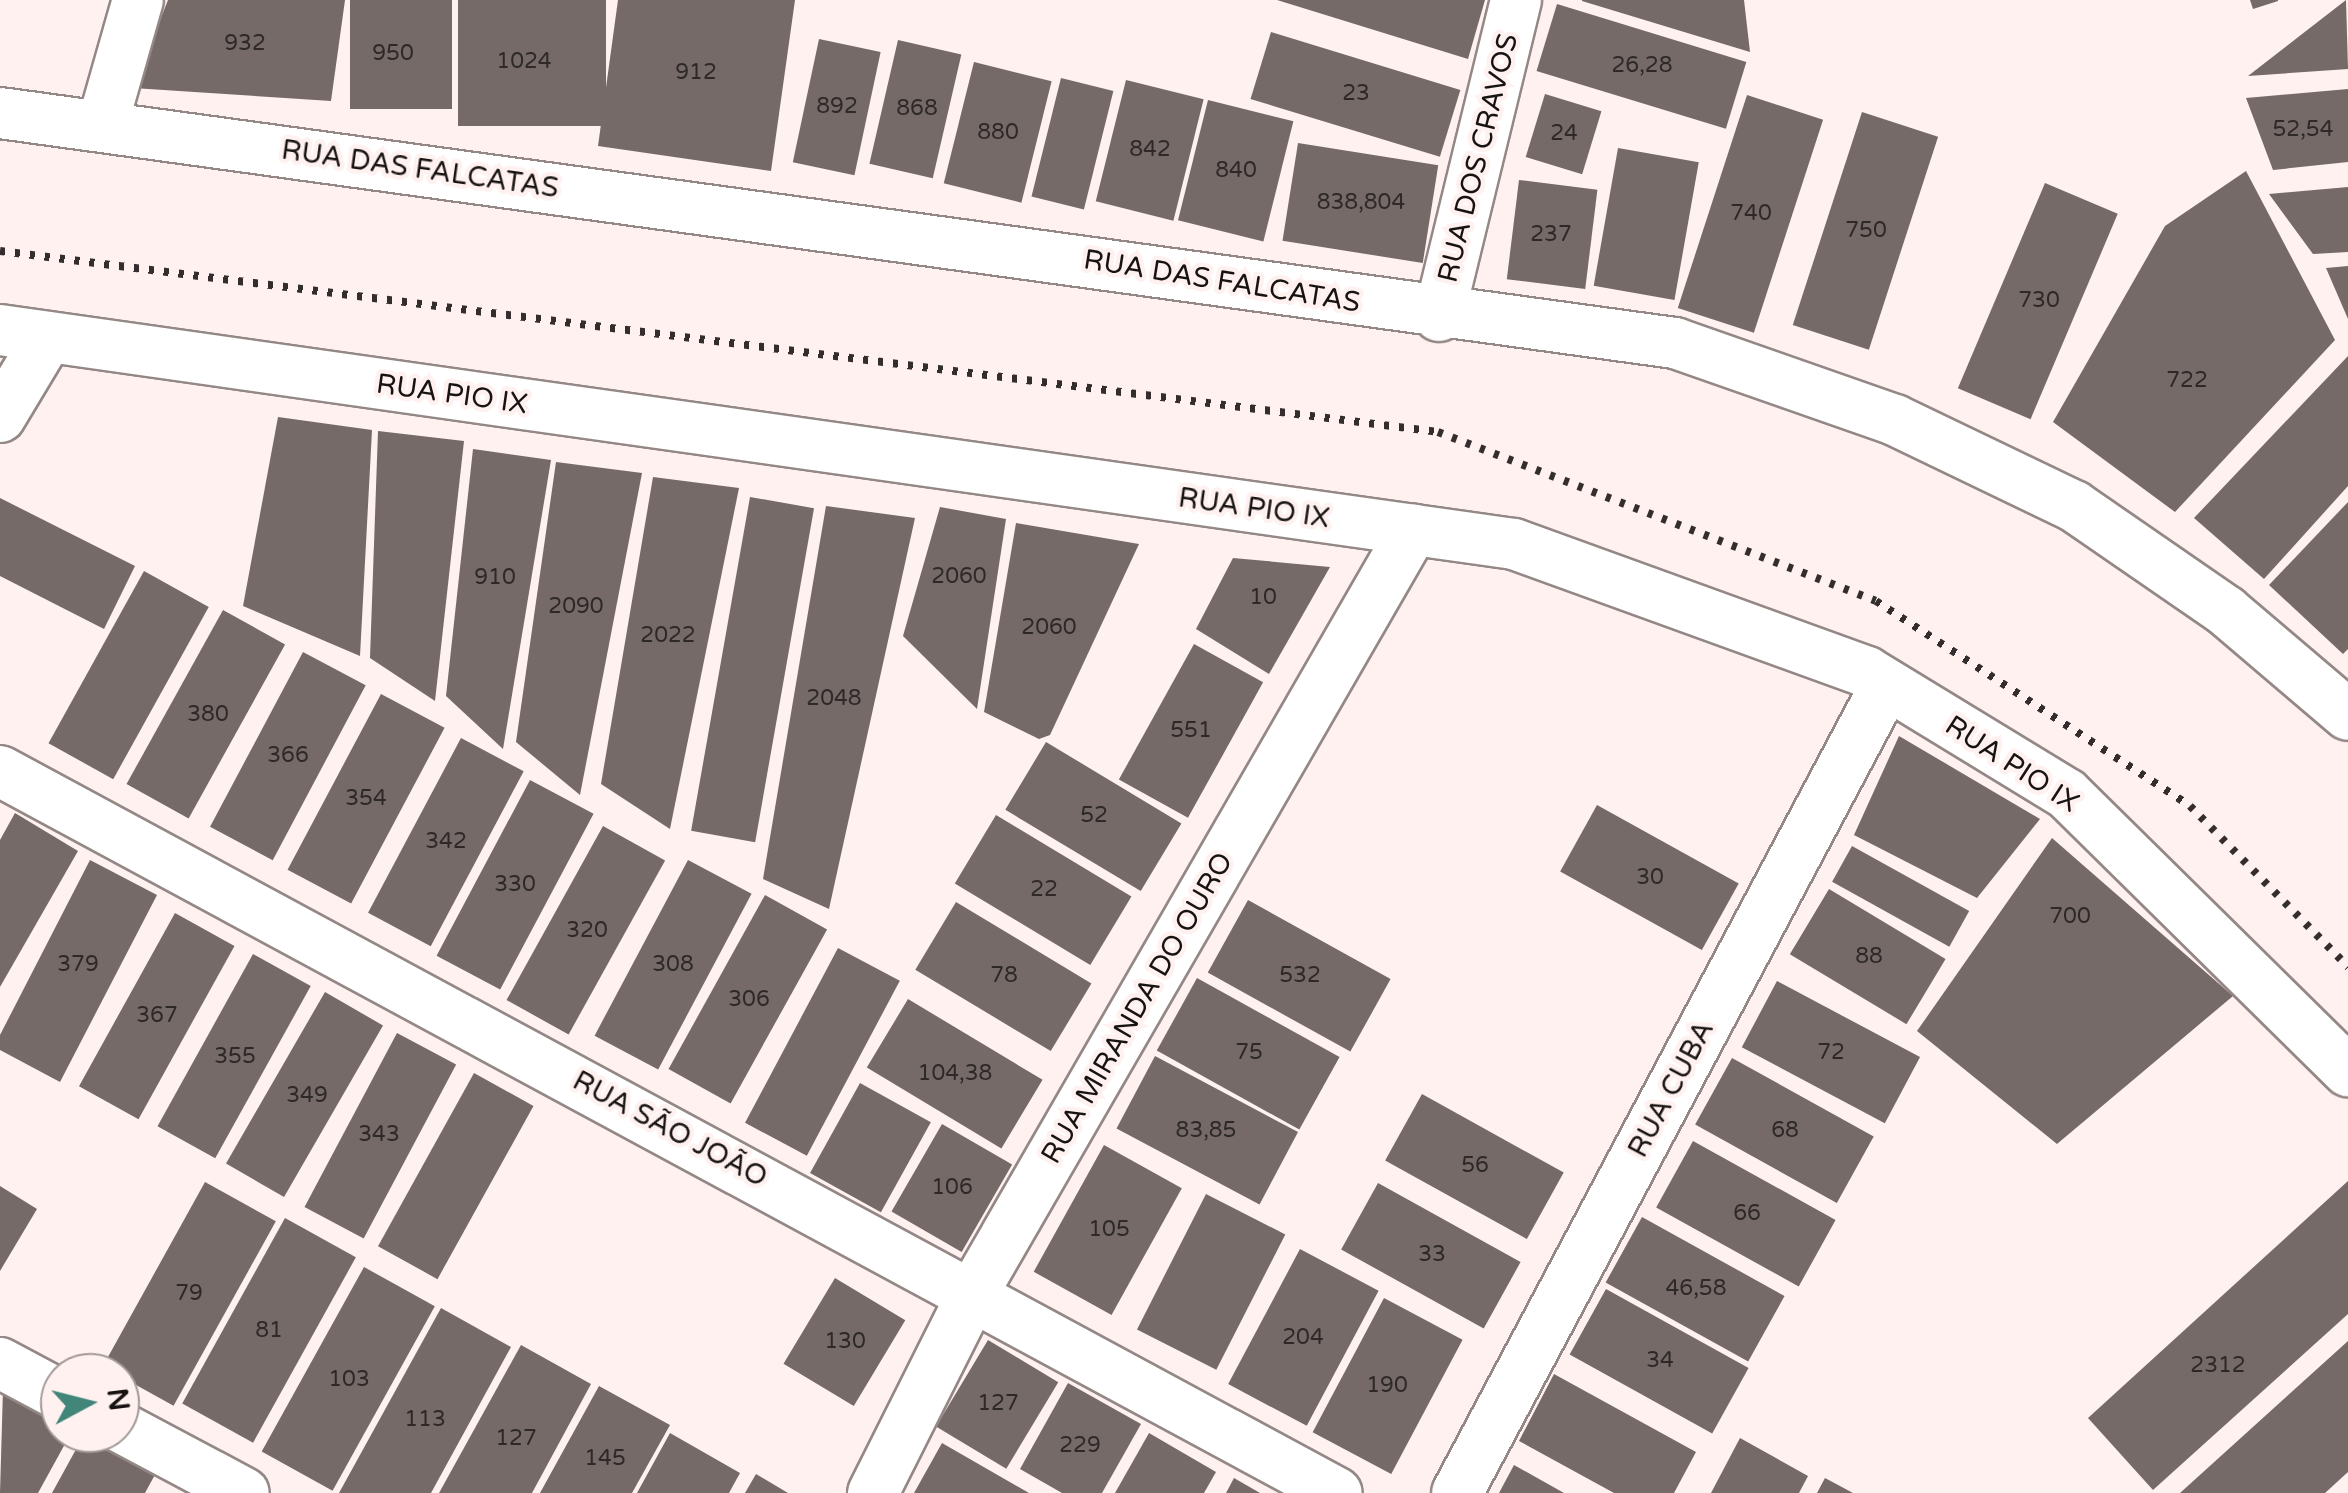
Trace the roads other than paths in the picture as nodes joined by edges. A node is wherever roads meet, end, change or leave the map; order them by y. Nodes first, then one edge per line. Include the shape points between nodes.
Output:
1 (138, 0) edge
2 (1516, 0) edge
3 (0, 113) edge
4 (102, 126) junction
5 (1439, 316) junction
6 (24, 333) edge
7 (0, 417) edge
8 (1412, 530) junction
9 (1886, 685) junction
10 (2348, 714) edge
11 (0, 770) edge
12 (2348, 1070) edge
13 (974, 1291) junction
14 (0, 1362) edge
15 (40, 1384) edge
16 (140, 1438) edge
17 (244, 1493) edge
18 (873, 1493) edge
19 (1337, 1493) edge
20 (1457, 1493) edge

1 - 4 street
2 - 5 street, RUA DOS CRAVOS
3 - 4 street, RUA DAS FALCATAS
4 - 5 street, RUA DAS FALCATAS
5 - 10 street, RUA DAS FALCATAS via 1674,343 1895,420 2074,506 2226,611
6 - 7 street
6 - 8 street, RUA PIO IX
8 - 9 street, RUA PIO IX via 1550,556
8 - 13 street, RUA MIRANDA DO OURO
9 - 12 street, RUA PIO IX via 2067,794
9 - 20 street, RUA CUBA
11 - 13 street, RUA SÃO JOÃO
13 - 18 street, RUA MIRANDA DO OURO
13 - 19 street, RUA SÃO JOÃO
14 - 15 street
16 - 17 street

